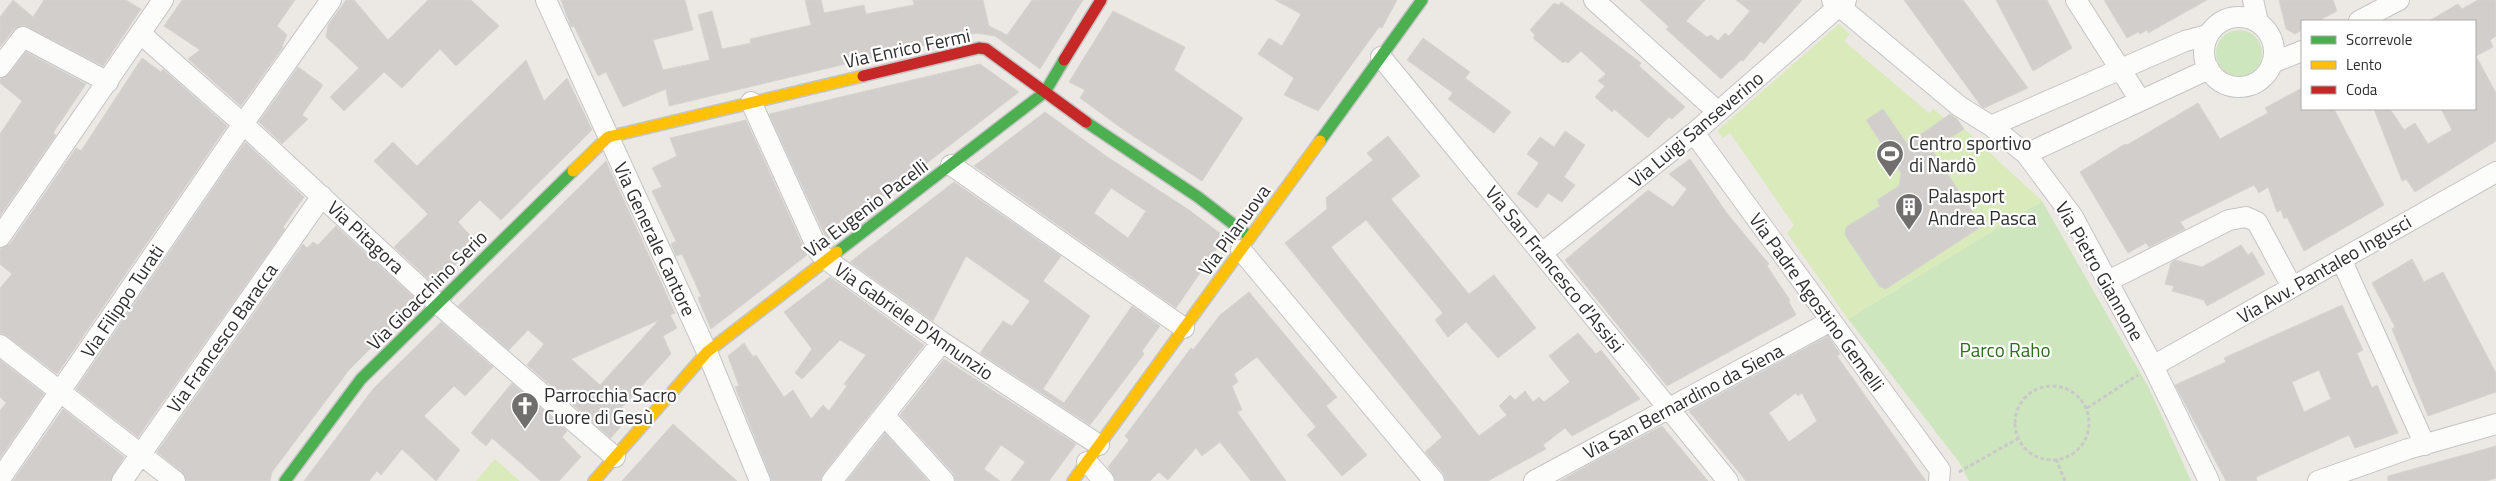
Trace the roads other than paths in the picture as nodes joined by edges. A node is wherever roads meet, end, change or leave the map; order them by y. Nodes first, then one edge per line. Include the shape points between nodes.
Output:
1 (163, 0) edge
2 (331, 0) edge
3 (546, 0) edge
4 (1101, 0) edge
5 (1422, 0) edge
6 (1594, 0) edge
7 (2076, 0) edge
8 (2253, 0) edge
9 (2399, 0) edge
10 (1839, 2) edge
11 (2361, 20) edge
12 (2258, 22) junction
13 (141, 34) junction
14 (2208, 35) junction
15 (2301, 51) edge
16 (1381, 57) junction
17 (2272, 62) junction
18 (0, 67) edge
19 (2209, 69) junction
20 (2121, 71) junction
21 (108, 82) junction
22 (1045, 92) junction
23 (2140, 100) junction
24 (751, 102) junction
25 (1718, 112) junction
26 (243, 124) junction
27 (1991, 126) junction
28 (1694, 134) junction
29 (608, 137) junction
30 (2026, 154) junction
31 (951, 165) junction
32 (2496, 172) edge
33 (322, 196) junction
34 (0, 238) edge
35 (1245, 244) junction
36 (1542, 253) junction
37 (2340, 259) junction
38 (827, 260) junction
39 (2108, 282) junction
40 (2292, 287) junction
41 (437, 302) junction
42 (1831, 321) junction
43 (1184, 328) junction
44 (942, 342) junction
45 (0, 344) edge
46 (707, 352) junction
47 (2154, 366) junction
48 (60, 392) junction
49 (1669, 409) junction
50 (884, 415) junction
51 (2496, 424) edge
52 (1099, 445) junction
53 (2425, 445) junction
54 (141, 454) junction
55 (615, 457) junction
56 (1087, 462) junction
57 (1944, 476) edge
58 (0, 479) edge
59 (122, 481) edge
60 (175, 481) edge
61 (285, 481) edge
62 (594, 481) edge
63 (760, 481) edge
64 (832, 481) edge
65 (944, 481) edge
66 (1073, 481) edge
67 (1104, 481) edge
68 (1434, 481) edge
69 (1534, 481) edge
70 (1728, 481) edge
71 (2209, 481) edge
72 (2318, 481) edge

1 - 13 street
2 - 26 street, Via Filippo Turati
3 - 29 street, Via Generale Cantore
4 - 22 street
5 - 16 street, Via Pilanuova
6 - 25 street
7 - 20 street
8 - 12 street
9 - 11 street
10 - 25 street, Via Luigi Sanseverino
10 - 27 street, Via Pietro Giannone via 1959,106
12 - 14 street via 2242,17 2225,20
12 - 17 street via 2272,40
13 - 21 street
13 - 26 street, Via Pitagora
14 - 19 street via 2205,52
14 - 20 street via 2185,41
15 - 17 street
16 - 35 street, Via Pilanuova
16 - 36 street, Via San Francesco d'Assisi
17 - 19 street via 2267,73 2248,85 2225,84
18 - 21 street via 23,37
19 - 23 street
20 - 23 street
20 - 27 street
21 - 34 street
22 - 24 street, Via Enrico Fermi via 986,49 979,48
22 - 31 street, Via Eugenio Pacelli
22 - 35 street, Via Enrico Fermi via 1198,197
23 - 30 street
24 - 29 street, Via Enrico Fermi
24 - 38 street, Via Gabriele D'Annunzio via 819,252
25 - 28 street, Via Luigi Sanseverino
26 - 33 street, Via Pitagora
26 - 48 street, Via Filippo Turati
27 - 30 street, Via Pietro Giannone
28 - 36 street, Via Luigi Sanseverino
28 - 42 street, Via Padre Agostino Gemelli
29 - 41 street, Via Gioacchino Serio
29 - 46 street, Via Generale Cantore
30 - 39 street, Via Pietro Giannone via 2073,217
31 - 38 street, Via Eugenio Pacelli
31 - 43 street
32 - 37 street, Via Avv. Pantaleo Ingusci
33 - 41 street, Via Pitagora
33 - 54 street, Via Francesco Baracca
35 - 43 street, Via Pilanuova
35 - 68 street
36 - 49 street, Via San Francesco d'Assisi
37 - 40 street, Via Avv. Pantaleo Ingusci
37 - 53 street
38 - 44 street, Via Gabriele D'Annunzio
38 - 46 street, Via Eugenio Pacelli
39 - 40 street via 2230,220 2246,217 2257,222
39 - 47 street, Via Pietro Giannone
40 - 47 street, Via Avv. Pantaleo Ingusci
41 - 55 street, Via Pitagora
41 - 61 street, Via Gioacchino Serio via 361,379
42 - 49 street, Via San Bernardino da Siena
42 - 57 street, Via Padre Agostino Gemelli
43 - 52 street, Via Pilanuova
44 - 50 street
44 - 52 street, Via Gabriele D'Annunzio
45 - 48 street
46 - 55 street, Via Eugenio Pacelli
46 - 63 street, Via Generale Cantore
47 - 71 street, Via Pietro Giannone
48 - 54 street
48 - 58 street, Via Filippo Turati
49 - 69 street, Via San Bernardino da Siena
49 - 70 street, Via San Francesco d'Assisi
50 - 64 street
50 - 65 street
51 - 53 street
52 - 56 street, Via Pilanuova
53 - 72 street
54 - 59 street, Via Francesco Baracca
54 - 60 street
55 - 62 street, Via Eugenio Pacelli
56 - 66 street, Via Pilanuova
56 - 67 street

